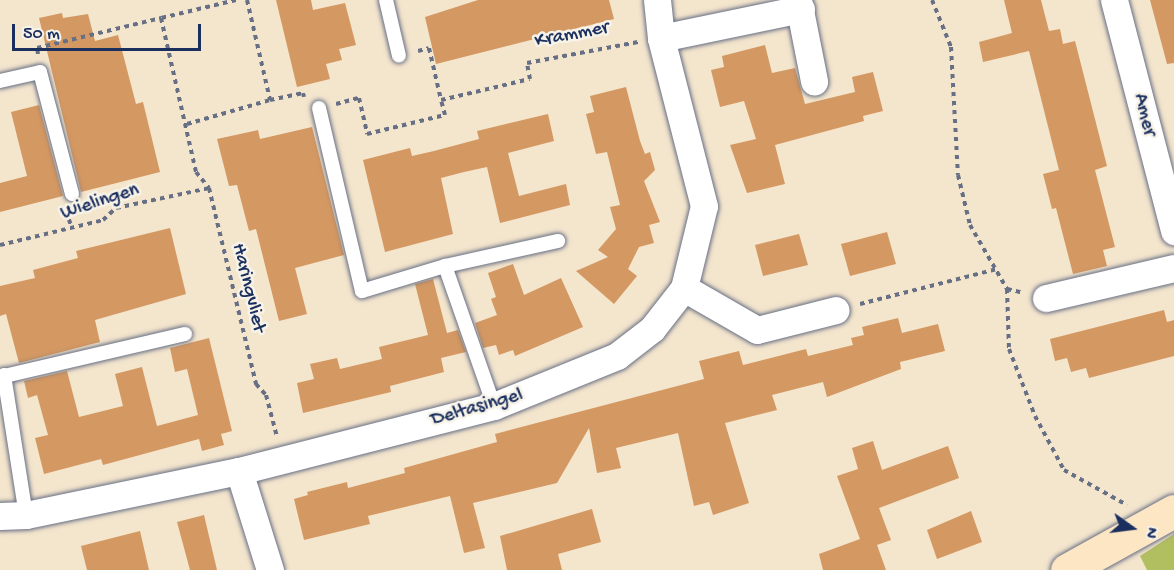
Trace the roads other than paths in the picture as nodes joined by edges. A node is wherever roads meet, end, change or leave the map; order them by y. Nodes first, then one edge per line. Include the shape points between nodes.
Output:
1 (386, 0) edge
2 (657, 0) edge
3 (1114, 0) edge
4 (799, 5) edge
5 (661, 38) junction
6 (399, 56) road end
7 (0, 81) edge
8 (814, 81) dead end
9 (319, 108) road end
10 (72, 194) dead end
11 (1174, 231) edge
12 (558, 241) dead end
13 (445, 266) junction
14 (1174, 268) edge
15 (684, 288) junction
16 (1046, 298) dead end
17 (836, 310) road end
18 (184, 334) dead end
19 (2, 376) edge
20 (494, 406) junction
21 (239, 471) junction
22 (1174, 511) edge
23 (13, 515) edge
24 (270, 570) edge
25 (1067, 570) edge

1 - 6 lane
2 - 5 street, Deltasingel
3 - 11 street, Amer
4 - 5 street
4 - 8 street
5 - 15 street, Deltasingel via 704,206
7 - 10 lane via 40,72
9 - 13 lane via 362,291
12 - 13 lane
13 - 20 lane
14 - 16 street
15 - 17 street via 757,330
15 - 20 street, Deltasingel via 652,329 617,356
18 - 19 lane
19 - 23 lane
20 - 21 street, Deltasingel
21 - 23 street, Deltasingel
21 - 24 street
22 - 25 street

